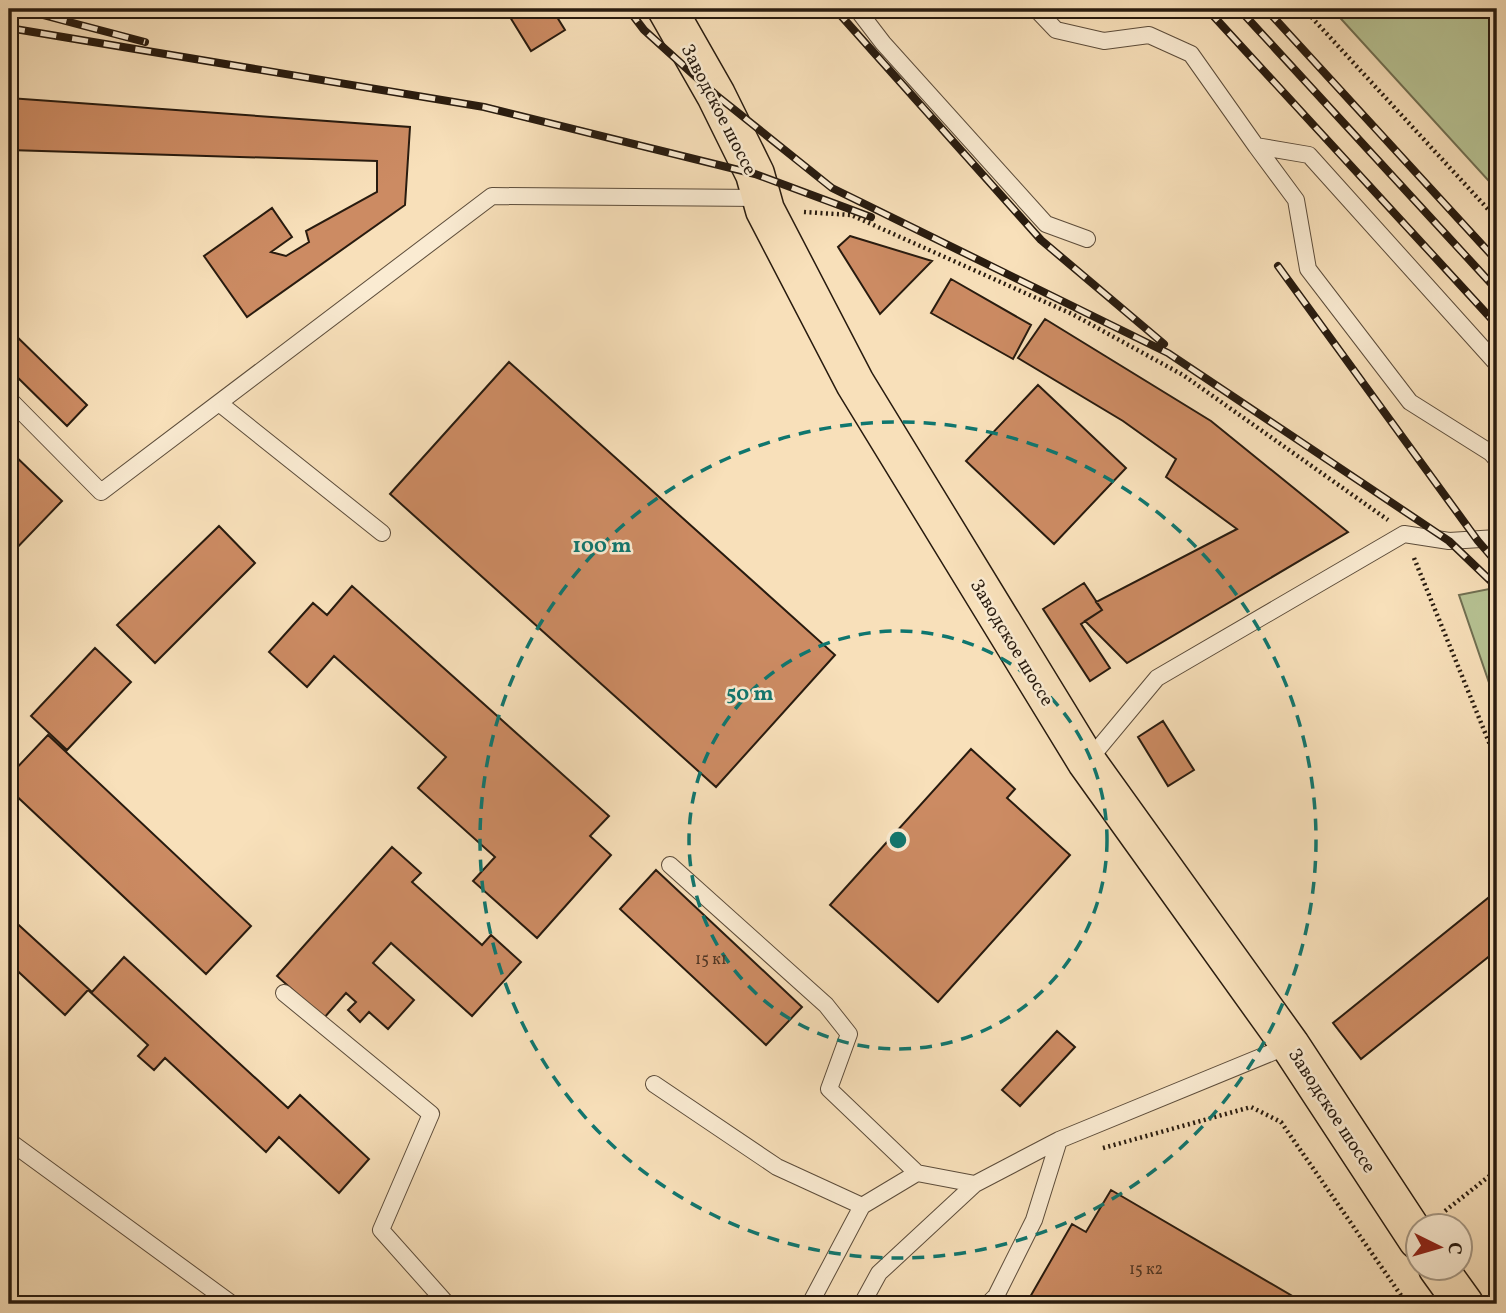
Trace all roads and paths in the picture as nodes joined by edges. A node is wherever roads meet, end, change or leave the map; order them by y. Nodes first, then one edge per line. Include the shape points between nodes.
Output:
1 (667, 9) edge
2 (857, 9) edge
3 (1036, 9) edge
4 (1304, 9) edge
5 (1256, 146) junction
6 (763, 204) junction
7 (1497, 219) edge
8 (1087, 239) dead end
9 (1497, 364) edge
10 (9, 399) edge
11 (219, 403) junction
12 (1497, 460) edge
13 (382, 533) dead end
14 (1404, 534) junction
15 (1497, 538) edge
16 (1087, 762) junction
17 (1497, 762) edge
18 (670, 865) dead end
19 (284, 993) dead end
20 (1290, 1045) junction
21 (654, 1084) dead end
22 (1059, 1140) junction
23 (9, 1141) edge
24 (1052, 1162) junction
25 (1497, 1170) edge
26 (917, 1173) junction
27 (975, 1184) junction
28 (862, 1206) junction
29 (1446, 1211) dead end
30 (1404, 1217) edge
31 (232, 1304) edge
32 (447, 1304) edge
33 (810, 1304) edge
34 (862, 1304) edge
35 (988, 1304) edge
36 (1407, 1304) edge

1 - 6 main road, Заводское шоссе via 755,174
2 - 8 lane via 1046,224
3 - 5 lane via 1056,30 1104,41 1149,35 1191,54
4 - 7 path
5 - 9 lane via 1309,155
5 - 12 lane via 1296,201 1308,269 1410,402
6 - 11 lane via 492,196
6 - 14 path via 851,215 1072,314 1183,375
6 - 16 main road, Заводское шоссе via 855,383
10 - 11 lane via 101,492
11 - 13 lane
14 - 15 lane via 1448,541
14 - 16 lane via 1157,678
14 - 17 path
16 - 20 main road, Заводское шоссе
18 - 26 lane via 826,1005 849,1034 829,1089
19 - 32 lane via 431,1114 381,1230
20 - 22 lane
20 - 30 main road, Заводское шоссе
21 - 28 lane via 777,1167
22 - 24 lane
22 - 27 lane
23 - 31 lane
24 - 35 lane via 1034,1220
24 - 36 path via 1251,1107 1281,1122
25 - 29 path
26 - 27 lane
26 - 28 lane
27 - 34 lane via 879,1273
28 - 33 lane

